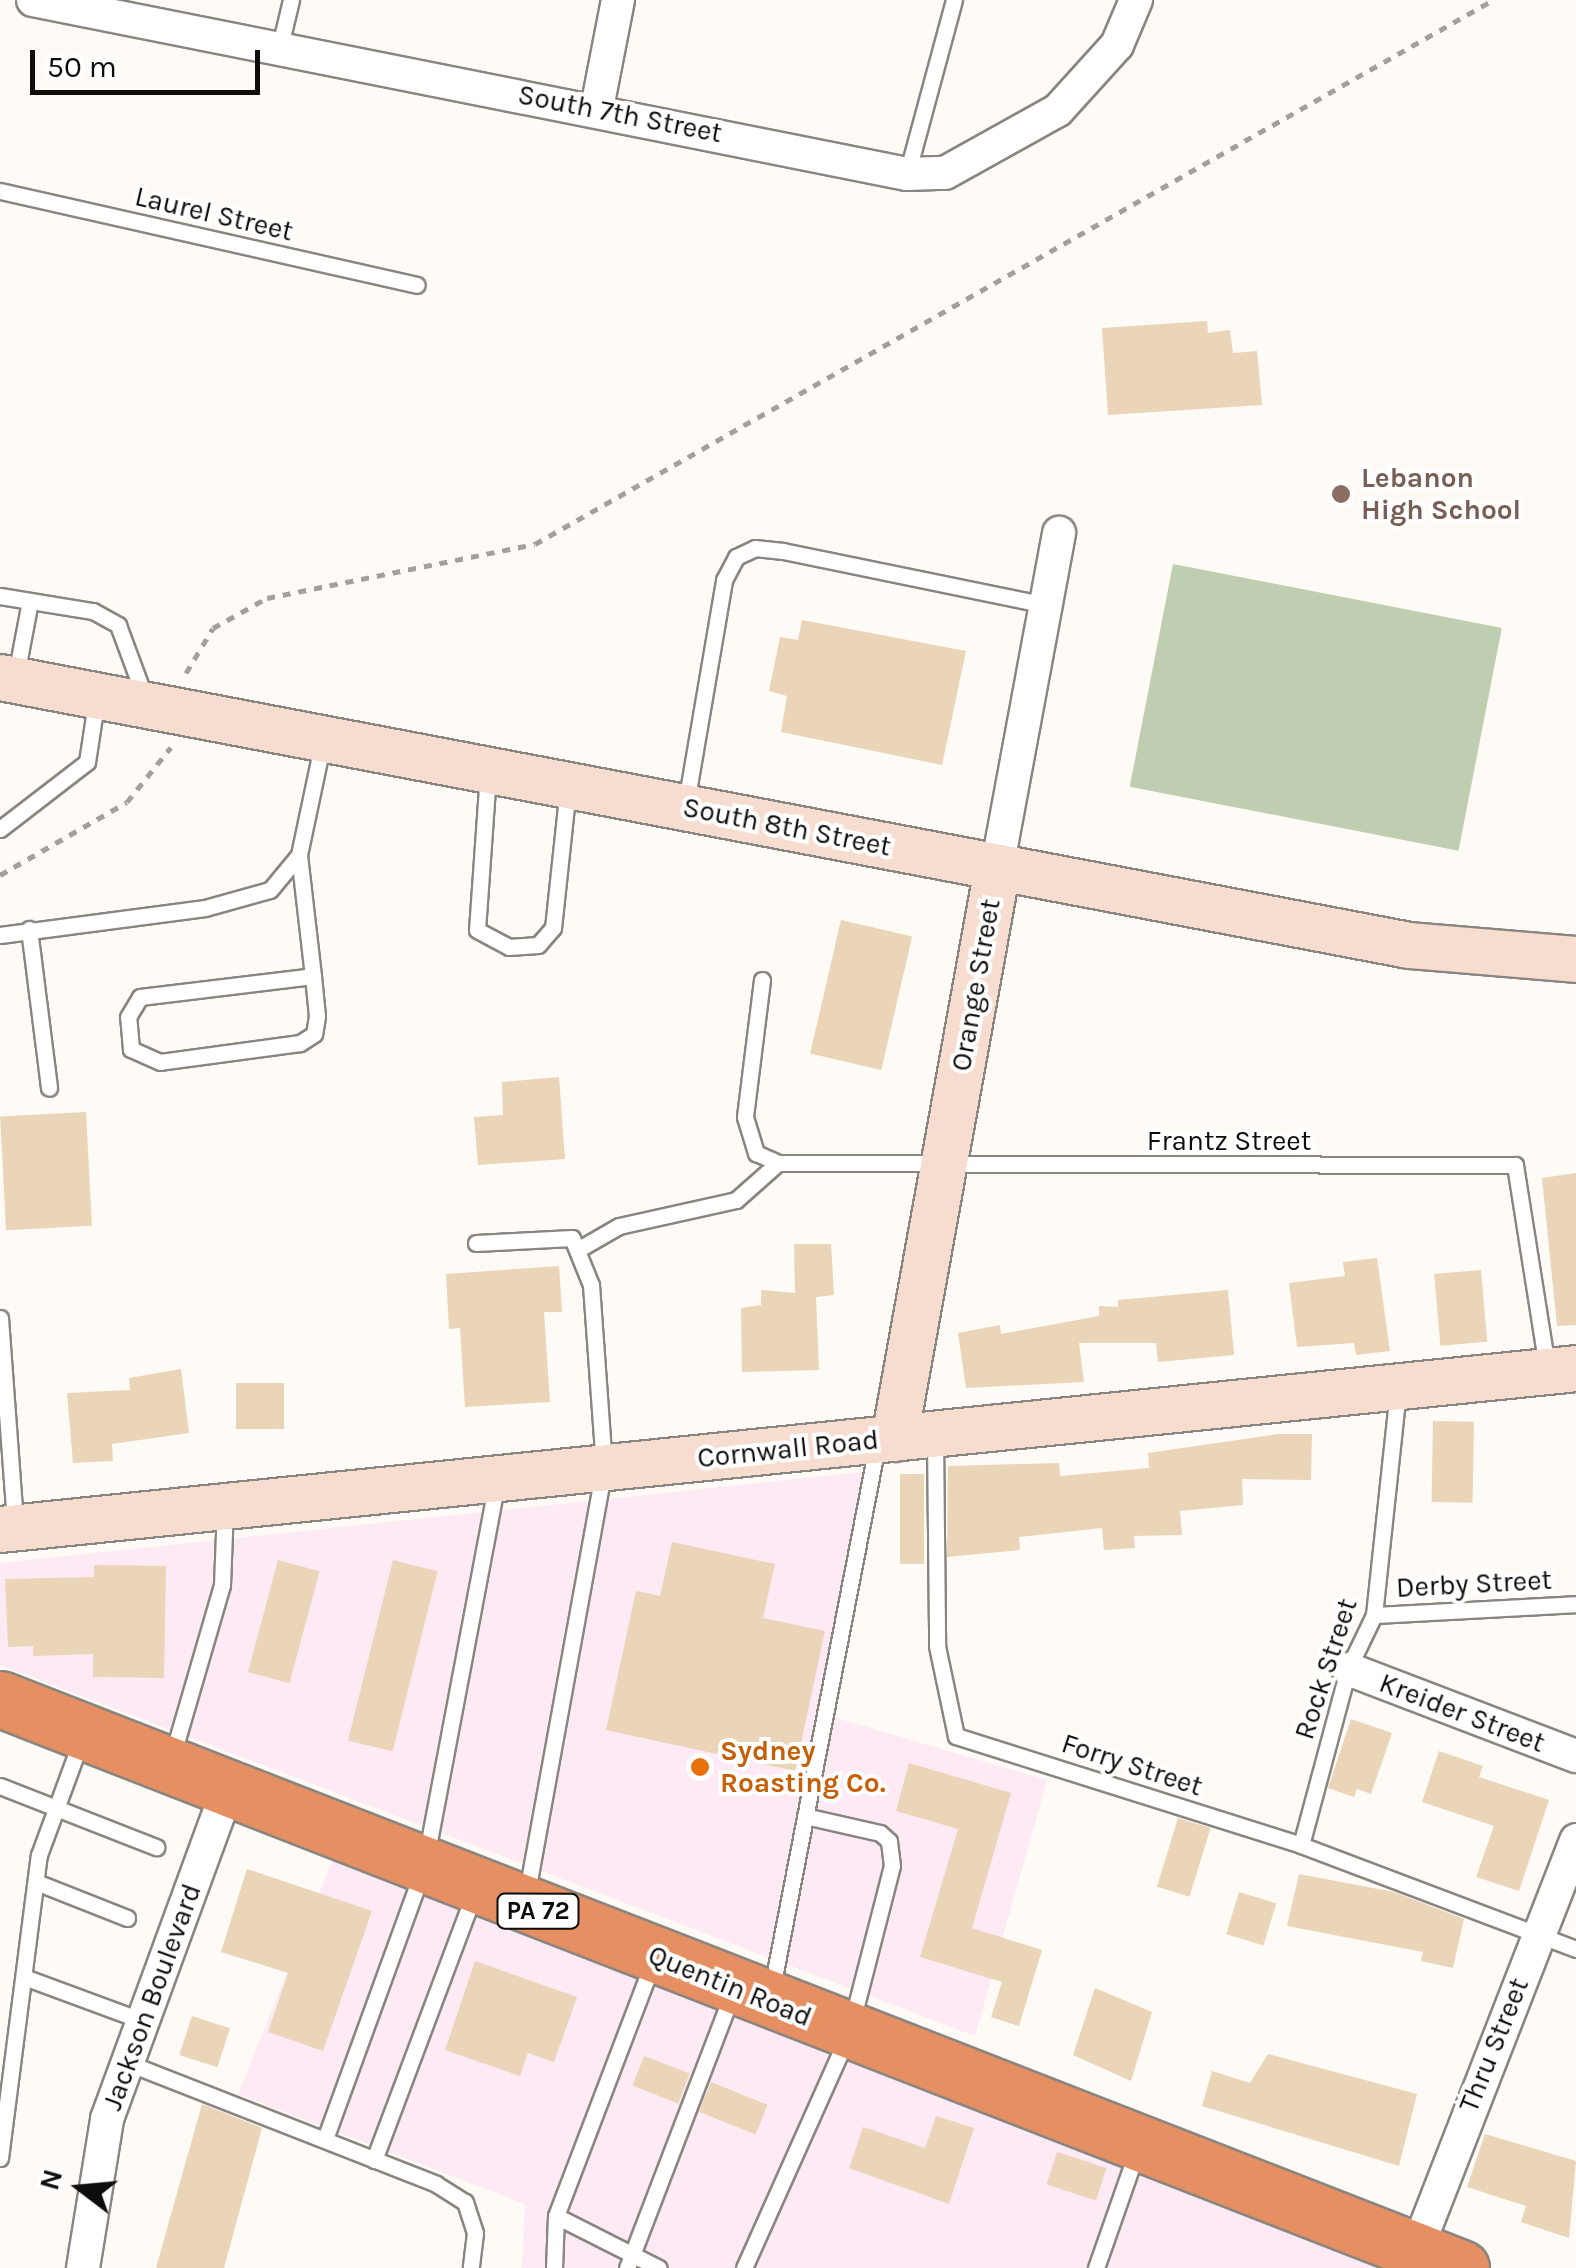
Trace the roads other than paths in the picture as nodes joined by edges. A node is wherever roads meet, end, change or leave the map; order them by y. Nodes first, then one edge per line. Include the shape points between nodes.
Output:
1 (33, 0) edge
2 (291, 0) edge
3 (618, 0) edge
4 (954, 0) edge
5 (1136, 0) edge
6 (279, 50) junction
7 (597, 108) junction
8 (906, 174) junction
9 (0, 190) edge
10 (417, 286) dead end
11 (1060, 533) dead end
12 (0, 596) edge
13 (30, 601) junction
14 (1046, 605) junction
15 (8, 678) edge
16 (98, 694) junction
17 (162, 705) junction
18 (324, 737) junction
19 (488, 769) junction
20 (568, 784) junction
21 (685, 807) junction
22 (0, 829) edge
23 (299, 855) junction
24 (997, 868) junction
25 (29, 929) junction
26 (0, 935) edge
27 (1576, 959) edge
28 (313, 976) junction
29 (762, 980) dead end
30 (49, 1088) dead end
31 (778, 1163) junction
32 (943, 1168) junction
33 (476, 1243) dead end
34 (579, 1249) junction
35 (0, 1318) edge
36 (1562, 1370) edge
37 (1399, 1387) junction
38 (902, 1437) junction
39 (604, 1468) junction
40 (498, 1478) junction
41 (224, 1506) junction
42 (7, 1528) edge
43 (1576, 1604) edge
44 (1374, 1614) junction
45 (1348, 1669) junction
46 (0, 1700) edge
47 (84, 1732) junction
48 (1576, 1756) edge
49 (168, 1766) junction
50 (0, 1786) edge
51 (228, 1789) junction
52 (56, 1810) junction
53 (805, 1816) junction
54 (1576, 1840) edge
55 (1301, 1845) junction
56 (156, 1846) dead end
57 (424, 1866) junction
58 (36, 1882) junction
59 (500, 1896) junction
60 (126, 1918) dead end
61 (1538, 1935) junction
62 (1576, 1949) edge
63 (655, 1956) junction
64 (24, 1977) junction
65 (752, 1995) junction
66 (143, 2022) junction
67 (849, 2033) junction
68 (128, 2062) junction
69 (325, 2139) junction
70 (1140, 2144) junction
71 (0, 2158) edge
72 (374, 2160) junction
73 (556, 2216) junction
74 (628, 2260) edge
75 (1428, 2262) edge
76 (82, 2268) edge
77 (471, 2268) edge
78 (554, 2268) edge
79 (659, 2268) edge
80 (744, 2268) edge
81 (1096, 2268) edge

1 - 6 street, South 7th Street
2 - 6 lane
3 - 7 street
4 - 8 lane
5 - 8 street, South 7th Street via 1116,45 1058,110 945,173
6 - 7 street, South 7th Street
7 - 8 street, South 7th Street
9 - 10 lane, Laurel Street
11 - 14 street, Orange Street
12 - 13 lane
13 - 15 lane
13 - 17 lane via 93,611 118,624
14 - 21 lane via 783,551 756,548 736,557 724,580
14 - 24 street, Orange Street
15 - 16 street, South 8th Street
16 - 17 street, South 8th Street
16 - 22 lane via 87,762
17 - 18 street, South 8th Street
18 - 19 street, South 8th Street
18 - 23 lane
19 - 20 street, South 8th Street
19 - 20 lane via 477,930 509,947 538,945 552,928
20 - 21 street, South 8th Street
21 - 24 street, South 8th Street
23 - 25 lane via 270,890 243,900
23 - 28 lane
24 - 27 street, South 8th Street via 1409,945
24 - 32 street, Orange Street
25 - 26 lane
25 - 30 lane
28 - 28 lane via 318,1016 314,1034 300,1043 160,1062 131,1049 128,1016 140,997
29 - 31 lane via 744,1117 756,1153
31 - 32 lane, Frantz Street
31 - 34 lane via 736,1200 619,1226
32 - 36 lane, Frantz Street via 1516,1165
32 - 38 street, Orange Street
33 - 34 lane via 545,1235 572,1238
34 - 39 lane via 590,1285
35 - 42 lane
36 - 37 street, Cornwall Road
37 - 38 street, Cornwall Road
37 - 44 lane, Rock Street
38 - 39 street, Cornwall Road
38 - 53 lane
38 - 55 lane, Forry Street via 956,1736
39 - 40 street, Cornwall Road
39 - 59 lane
40 - 41 street, Cornwall Road
40 - 57 lane
41 - 42 street, Cornwall Road
41 - 49 lane via 222,1586
43 - 44 lane, Derby Street
44 - 45 lane, Rock Street
45 - 48 street, Kreider Street
45 - 55 lane, Rock Street
46 - 47 highway, Quentin Road / PA 72
47 - 49 highway, Quentin Road / PA 72
47 - 52 lane
49 - 51 highway, Quentin Road / PA 72
50 - 52 lane
51 - 57 highway, Quentin Road / PA 72
51 - 66 street, Jackson Boulevard
52 - 56 lane
52 - 58 lane
53 - 65 lane
53 - 67 lane via 880,1832 893,1852
54 - 61 street, Thru Street
55 - 61 lane, Forry Street
57 - 59 highway, Quentin Road / PA 72
57 - 69 lane
58 - 60 lane
58 - 64 lane
59 - 63 highway, Quentin Road / PA 72
59 - 72 lane
61 - 62 lane, Forry Street
61 - 75 street, Thru Street
63 - 65 highway, Quentin Road / PA 72
63 - 73 lane
64 - 66 lane
64 - 71 lane
65 - 67 highway, Quentin Road / PA 72
65 - 74 lane
66 - 68 street, Jackson Boulevard
67 - 70 highway, Quentin Road / PA 72
67 - 80 lane
68 - 69 lane
68 - 76 street, Jackson Boulevard via 107,2119
69 - 72 lane
70 - 75 highway, Quentin Road / PA 72
70 - 81 lane
72 - 77 lane via 466,2202 475,2233
73 - 74 lane
73 - 78 lane
74 - 79 lane

